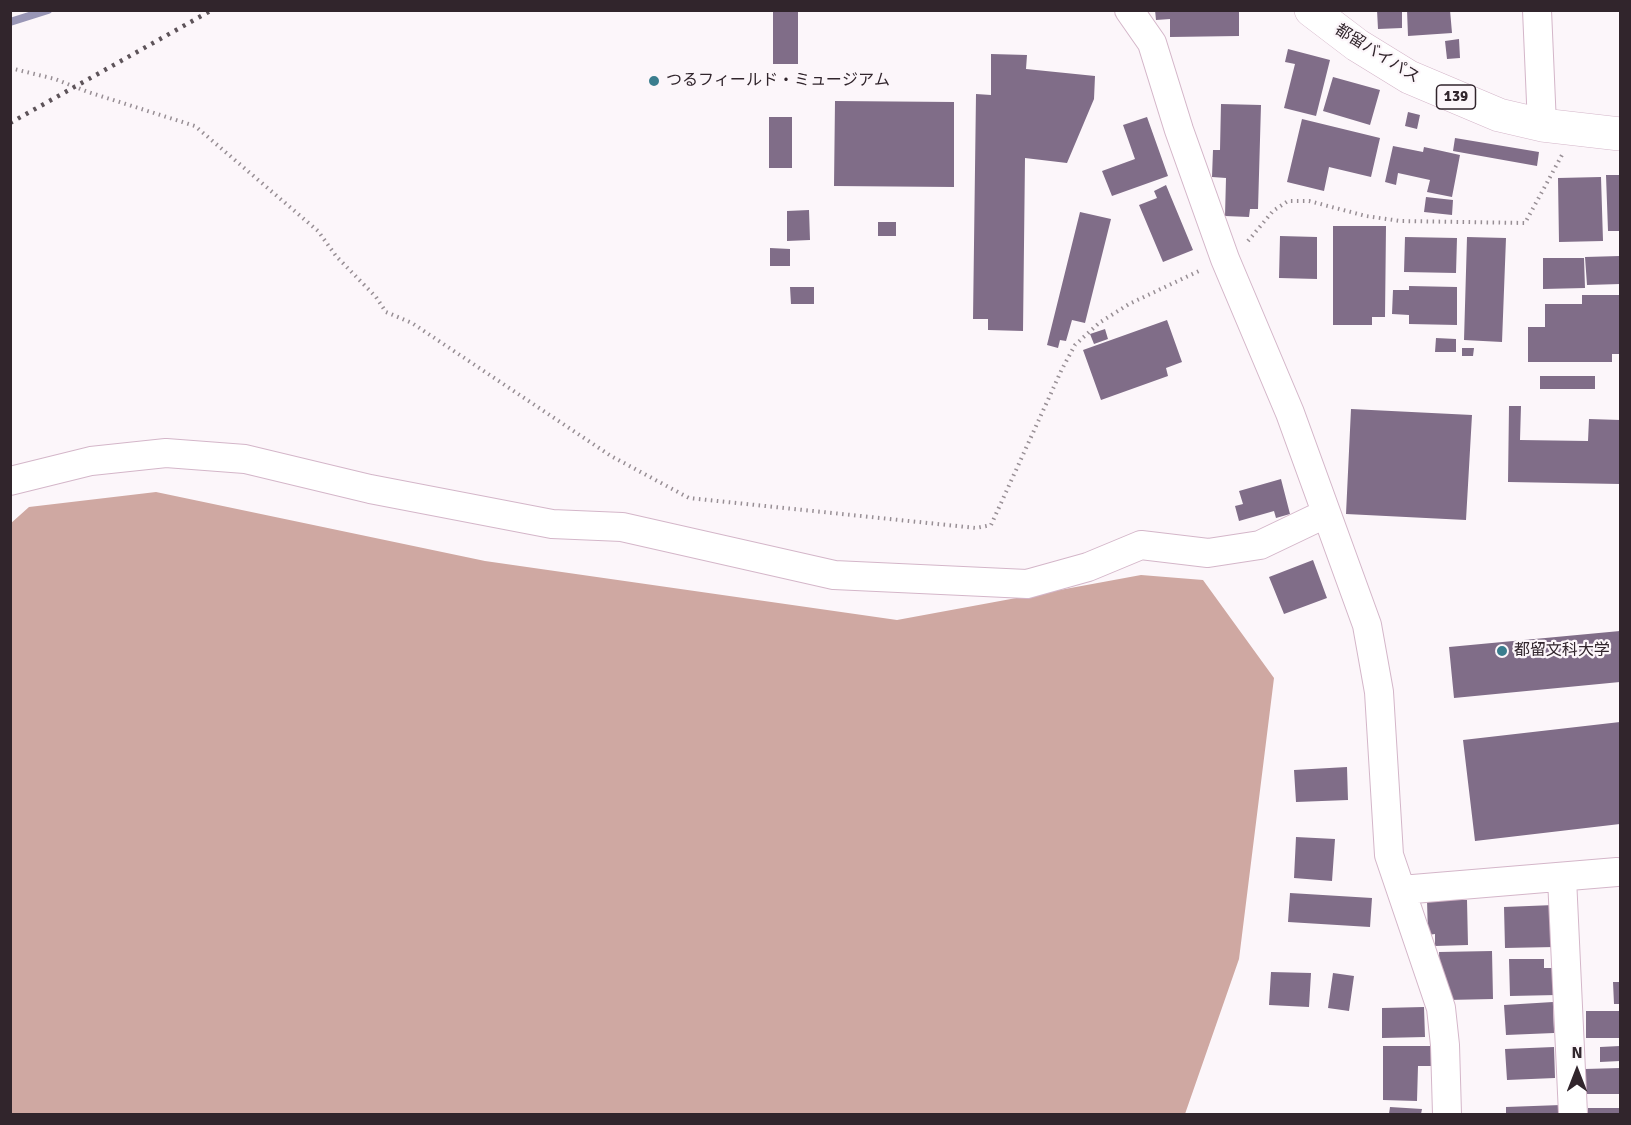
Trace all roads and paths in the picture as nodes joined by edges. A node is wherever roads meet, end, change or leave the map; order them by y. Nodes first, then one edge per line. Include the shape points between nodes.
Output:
1 (1129, 10) edge
2 (1311, 10) edge
3 (1536, 10) edge
4 (10, 68) edge
5 (1542, 124) junction
6 (1577, 130) junction
7 (1620, 134) edge
8 (1225, 259) junction
9 (10, 481) edge
10 (1325, 514) junction
11 (1617, 872) dead end
12 (1562, 878) junction
13 (1401, 890) junction
14 (1447, 1114) edge
15 (1573, 1114) edge

1 - 8 street via 1152,43
2 - 5 highway, 都留バイパス / 139 via 1409,77 1499,115
3 - 5 street
4 - 8 path via 195,126 318,231 386,312 412,323 611,456 689,498 976,528 991,525 1062,369 1086,332 1129,304
5 - 6 highway, 都留バイパス / 139
6 - 7 highway, 都留バイパス / 139
6 - 8 path via 1525,223 1400,220 1366,216 1309,201 1288,201
8 - 10 street via 1290,413
9 - 10 street via 91,461 166,453 245,459 370,489 552,524 622,527 834,574 1027,584 1088,567 1141,545 1208,553 1260,545
10 - 13 street via 1367,625 1379,692 1389,855
11 - 12 street
12 - 13 street
12 - 15 street
13 - 14 street via 1441,1008

